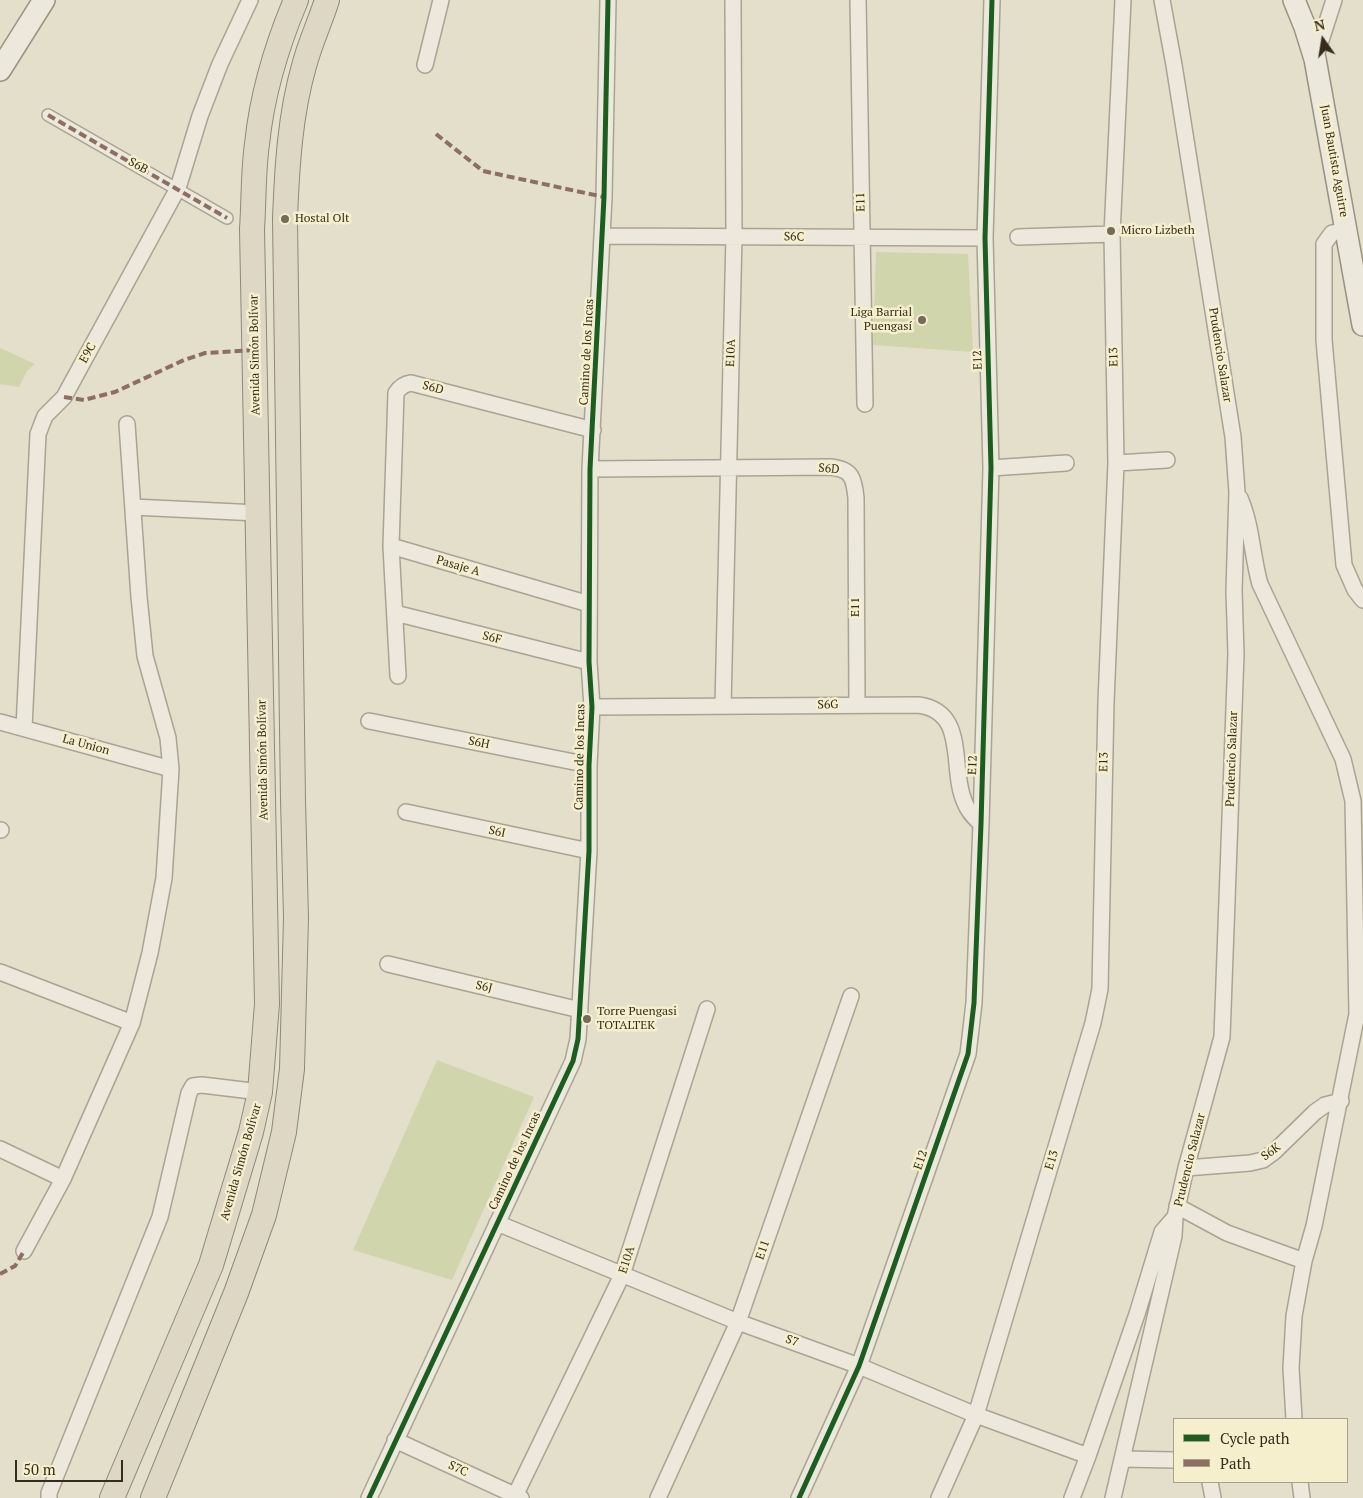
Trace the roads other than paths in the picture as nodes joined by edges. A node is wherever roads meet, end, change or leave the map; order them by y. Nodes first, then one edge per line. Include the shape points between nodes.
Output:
1 (44, 0) edge
2 (250, 0) edge
3 (296, 0) edge
4 (327, 0) edge
5 (441, 0) edge
6 (608, 0) edge
7 (733, 0) edge
8 (858, 0) edge
9 (992, 0) edge
10 (1123, 0) edge
11 (1162, 0) edge
12 (1294, 0) edge
13 (1334, 0) edge
14 (1315, 59) junction
15 (425, 64) dead end
16 (0, 70) edge
17 (48, 115) dead end
18 (178, 188) junction
19 (227, 218) dead end
20 (1347, 230) junction
21 (1112, 234) junction
22 (603, 236) junction
23 (734, 236) junction
24 (1018, 237) dead end
25 (861, 238) junction
26 (985, 238) junction
27 (1363, 325) edge
28 (864, 404) dead end
29 (127, 424) dead end
30 (593, 430) junction
31 (1166, 460) dead end
32 (1066, 463) dead end
33 (1116, 463) junction
34 (728, 468) junction
35 (991, 468) junction
36 (590, 469) junction
37 (854, 480) joint
38 (1237, 492) junction
39 (133, 507) junction
40 (258, 512) junction
41 (391, 546) junction
42 (1363, 600) edge
43 (589, 604) junction
44 (395, 613) junction
45 (589, 662) junction
46 (398, 676) dead end
47 (857, 705) junction
48 (723, 706) junction
49 (592, 707) junction
50 (369, 721) dead end
51 (0, 722) edge
52 (24, 728) junction
53 (589, 764) junction
54 (172, 768) junction
55 (406, 812) dead end
56 (981, 824) junction
57 (589, 852) junction
58 (388, 964) dead end
59 (0, 972) edge
60 (851, 996) dead end
61 (707, 1008) dead end
62 (580, 1010) junction
63 (132, 1023) junction
64 (260, 1092) junction
65 (1341, 1101) junction
66 (0, 1149) edge
67 (1186, 1168) junction
68 (63, 1179) junction
69 (1176, 1212) junction
70 (497, 1224) junction
71 (24, 1251) dead end
72 (1304, 1261) junction
73 (622, 1275) junction
74 (738, 1322) junction
75 (859, 1366) junction
76 (976, 1415) junction
77 (1294, 1418) edge
78 (395, 1440) junction
79 (1088, 1456) junction
80 (1123, 1459) junction
81 (1173, 1460) edge
82 (1210, 1483) edge
83 (1300, 1483) edge
84 (517, 1497) edge
85 (49, 1498) edge
86 (112, 1498) edge
87 (153, 1498) edge
88 (369, 1498) edge
89 (658, 1498) edge
90 (799, 1498) edge
91 (939, 1498) edge
92 (1072, 1498) edge
93 (1113, 1498) edge
94 (1213, 1498) edge
95 (1302, 1498) edge

1 - 16 main road
2 - 18 street, E9C via 200,116
3 - 40 highway, Avenida Simón Bolívar via 274,63 256,144 252,229
4 - 87 highway via 304,66 294,114 285,219 296,918 292,1069 284,1132 264,1215
5 - 15 street
6 - 22 street, Camino de los Incas
7 - 23 street, E10A
8 - 25 street, E11
9 - 26 street, E12
10 - 21 street, E13
11 - 38 street, Prudencio Salazar via 1233,438
12 - 14 main road, Juan Bautista Aguirre
13 - 14 street
14 - 20 main road, Juan Bautista Aguirre
17 - 18 street, S6B
18 - 19 street, S6B
18 - 52 street, E9C via 64,397 45,416 38,434
20 - 27 main road, Juan Bautista Aguirre
20 - 42 street via 1332,233 1324,244 1324,340 1344,565
21 - 24 street
21 - 33 street, E13
22 - 23 street, S6C
22 - 30 street, Camino de los Incas
23 - 25 street, S6C
23 - 34 street, E10A
25 - 26 street, S6C
25 - 28 street, E11
26 - 35 street, E12
29 - 39 street
30 - 36 street, Camino de los Incas
30 - 41 street, S6D via 411,383 404,384 396,393
31 - 33 street
32 - 35 street
33 - 76 street, E13 via 1106,702 1100,988 1093,1023
34 - 36 street, S6D
34 - 37 street, S6D via 839,468 851,474
34 - 48 street, E10A
35 - 56 street, E12
36 - 43 street, Camino de los Incas
37 - 47 street, E11
38 - 65 street via 1246,513 1260,584 1343,759 1353,801 1357,1014
38 - 67 street, Prudencio Salazar via 1236,654 1222,1037
39 - 40 street
39 - 54 street via 145,656 168,738
40 - 64 highway, Avenida Simón Bolívar via 267,1004
41 - 43 street, Pasaje A
41 - 44 street
43 - 45 street, Camino de los Incas
44 - 45 street, S6F
44 - 46 street
45 - 49 street, Camino de los Incas
47 - 48 street, S6G
47 - 56 street, S6G via 929,706 941,713 953,732 965,804
48 - 49 street, S6G
49 - 53 street, Camino de los Incas
50 - 53 street, S6H
51 - 52 street, La Union
52 - 54 street, La Union
53 - 57 street, Camino de los Incas
54 - 63 street via 164,878
55 - 57 street, S6I
56 - 75 street, E12 via 974,1003 968,1054
57 - 62 street, Camino de los Incas
58 - 62 street, S6J
59 - 63 street
60 - 74 street, E11
61 - 73 street, E10A
62 - 70 street, Camino de los Incas via 573,1061
63 - 68 street
64 - 85 street via 193,1086 160,1216
64 - 86 highway, Avenida Simón Bolívar via 252,1132 211,1265
65 - 67 street, S6K via 1325,1105 1315,1112 1263,1160
65 - 72 street
66 - 68 street
67 - 69 street, Prudencio Salazar
68 - 71 street
69 - 72 street via 1226,1234
69 - 79 street, Prudencio Salazar via 1162,1232
69 - 80 street via 1174,1236
70 - 73 street, S7
70 - 78 street, Camino de los Incas
72 - 77 street via 1294,1316
73 - 74 street, S7
73 - 84 street, E10A
74 - 75 street, S7
74 - 89 street, E11
75 - 76 street, S7
75 - 90 street, E12
76 - 79 street, S7
76 - 91 street, E13
78 - 84 street, S7C
78 - 88 street, Camino de los Incas
79 - 92 street, Prudencio Salazar
80 - 81 street
80 - 93 street
82 - 94 street
83 - 95 street

